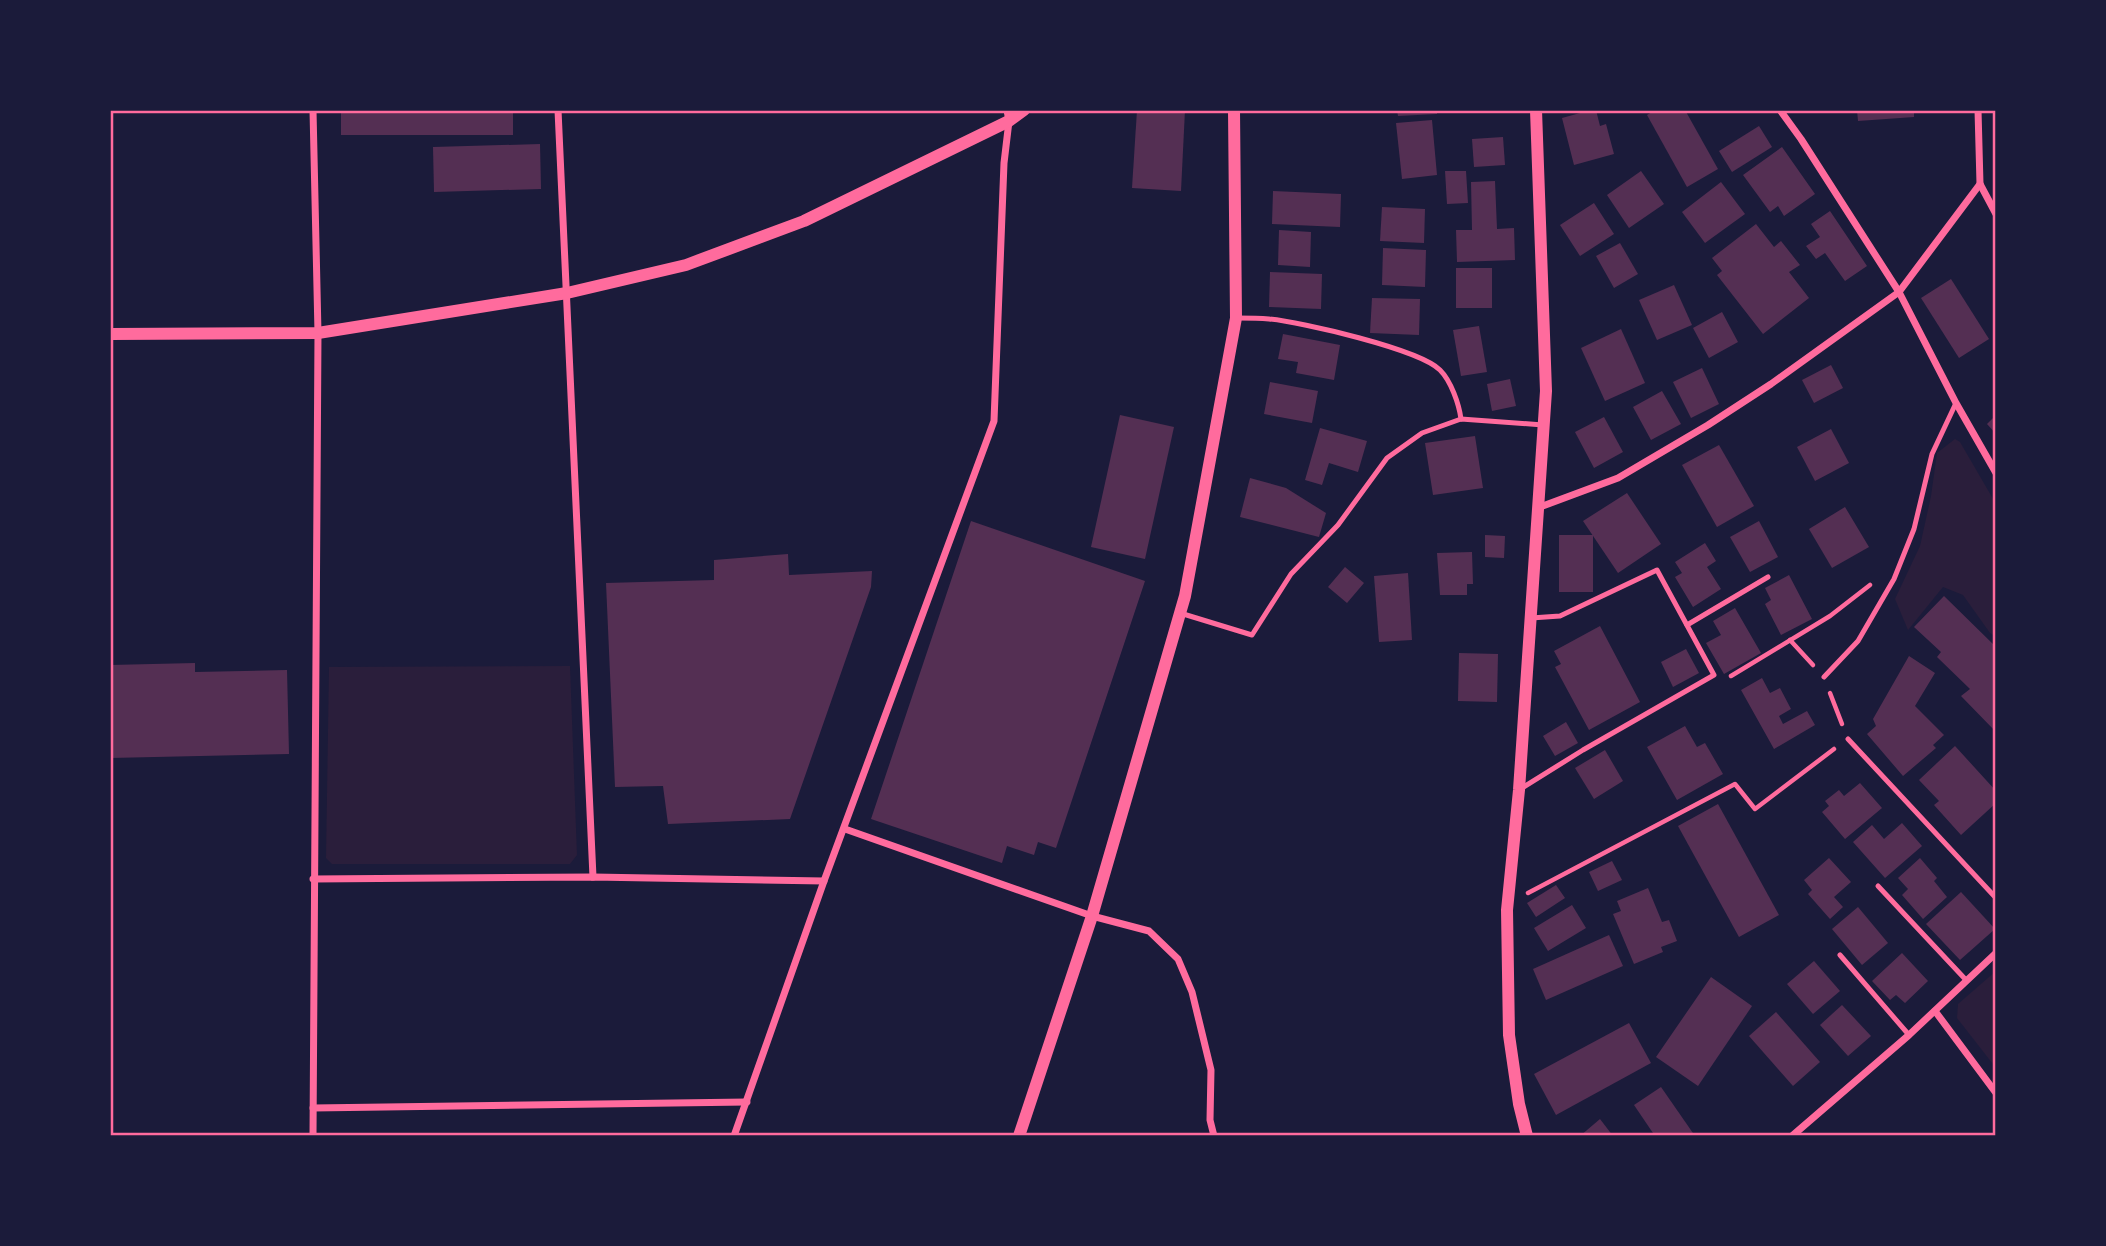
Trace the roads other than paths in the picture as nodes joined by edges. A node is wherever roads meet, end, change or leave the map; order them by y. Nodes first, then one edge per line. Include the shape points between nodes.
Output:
1 (313, 110) edge
2 (558, 110) edge
3 (1024, 110) edge
4 (1234, 110) edge
5 (1536, 110) edge
6 (1780, 110) edge
7 (1978, 110) edge
8 (1008, 116) edge
9 (1980, 184) junction
10 (1996, 214) edge
11 (1899, 292) junction
12 (567, 293) junction
13 (1236, 318) junction
14 (318, 333) junction
15 (110, 334) edge
16 (1956, 404) junction
17 (1461, 419) junction
18 (1544, 425) junction
19 (1996, 473) edge
20 (1539, 507) junction
21 (1768, 577) dead end
22 (1180, 612) junction
23 (1531, 618) junction
24 (1687, 625) junction
25 (1824, 677) road end
26 (1848, 739) road end
27 (1519, 790) junction
28 (845, 829) junction
29 (593, 877) junction
30 (313, 879) junction
31 (824, 881) junction
32 (1878, 886) dead end
33 (1996, 898) edge
34 (1092, 916) junction
35 (1996, 953) edge
36 (1840, 956) dead end
37 (1966, 980) junction
38 (1934, 1011) junction
39 (1909, 1035) junction
40 (1996, 1093) edge
41 (747, 1102) junction
42 (313, 1108) junction
43 (313, 1136) edge
44 (734, 1136) edge
45 (1019, 1136) edge
46 (1213, 1136) edge
47 (1527, 1136) edge
48 (1792, 1136) edge

1 - 14 street
2 - 12 street
3 - 8 street
4 - 13 street
5 - 18 street
6 - 11 street
7 - 9 street
8 - 12 street via 804,220 686,265
8 - 28 street via 994,421
9 - 10 street
9 - 11 street
11 - 16 street
11 - 20 street via 1708,425 1618,478
12 - 14 street
12 - 29 street
13 - 17 lane via 1270,319 1420,356 1441,371 1459,405
13 - 22 street
14 - 15 street
14 - 30 street
16 - 19 street
16 - 25 lane via 1931,454 1914,529 1894,579 1858,640
17 - 18 lane
17 - 22 lane via 1422,433 1387,458 1338,525 1291,574 1252,635
18 - 20 street
20 - 23 street
21 - 24 lane
22 - 34 street
23 - 24 lane via 1560,616 1657,570
23 - 27 street
24 - 27 lane via 1714,675
26 - 33 lane
27 - 47 street via 1508,903 1507,975 1509,1035
28 - 31 street
28 - 34 street
29 - 30 street
29 - 31 street
30 - 42 street
31 - 41 street
32 - 37 lane
34 - 45 street
34 - 46 street via 1149,931 1178,959 1192,992 1211,1070
35 - 37 street
36 - 39 lane
37 - 38 street
38 - 39 street
38 - 40 street
39 - 48 street
41 - 42 street
41 - 44 street
42 - 43 street

